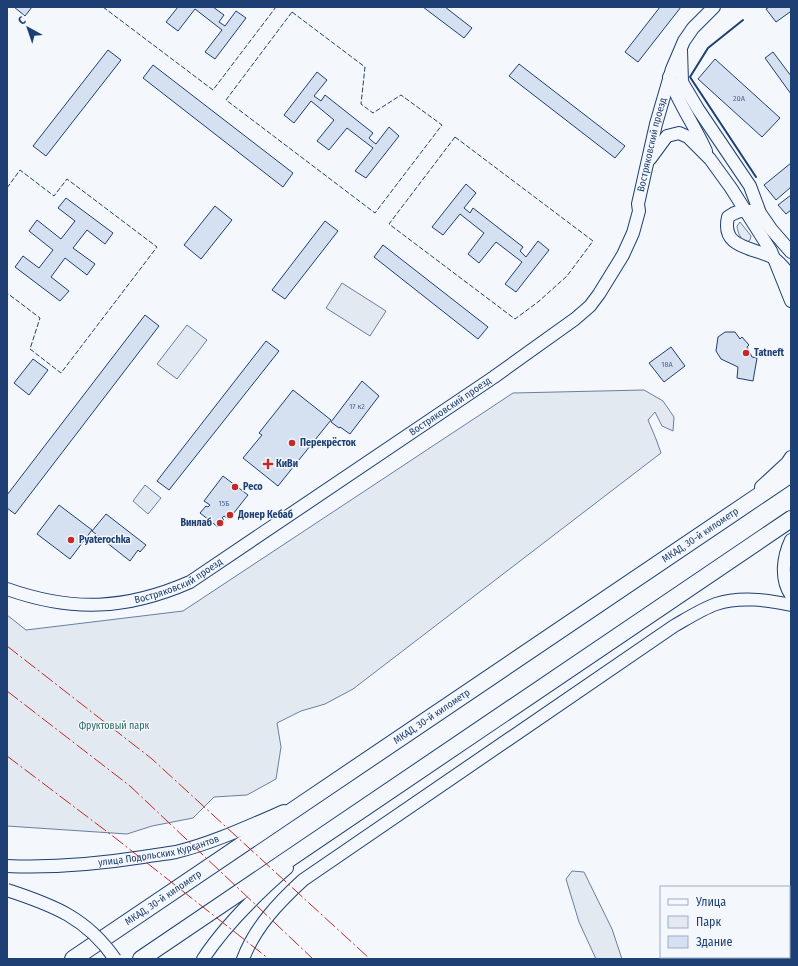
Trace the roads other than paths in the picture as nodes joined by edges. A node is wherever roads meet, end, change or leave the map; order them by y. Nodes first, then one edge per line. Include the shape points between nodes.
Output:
1 (714, 7) edge
2 (681, 47) junction
3 (670, 91) junction
4 (698, 109) junction
5 (710, 159) junction
6 (647, 164) junction
7 (744, 210) junction
8 (760, 213) junction
9 (772, 229) junction
10 (791, 252) edge
11 (773, 258) junction
12 (791, 269) edge
13 (791, 277) edge
14 (791, 301) edge
15 (791, 457) edge
16 (791, 474) edge
17 (791, 519) edge
18 (709, 529) junction
19 (791, 540) edge
20 (7, 589) edge
21 (791, 595) edge
22 (791, 605) edge
23 (303, 802) junction
24 (325, 835) junction
25 (7, 866) edge
26 (7, 890) edge
27 (73, 959) edge
28 (115, 959) edge
29 (141, 959) edge
30 (203, 959) edge
31 (243, 959) edge

1 - 2 street via 693,28
2 - 3 street via 669,77
2 - 4 street via 682,82
3 - 4 street via 684,95
3 - 5 street via 699,135
3 - 6 street, Востряковский проезд
4 - 8 street via 750,186
5 - 6 street via 688,137 679,133 667,136
5 - 7 street
6 - 20 street, Востряковский проезд via 633,233 623,255 590,306 494,377 208,571 172,589 118,604 88,605 46,601
7 - 8 street
7 - 11 street
7 - 11 street via 734,212 728,217 727,233 739,245
8 - 9 street
9 - 10 street
9 - 12 street
11 - 13 street
11 - 14 street
15 - 18 street via 769,480
16 - 18 highway, МКАД, 30-й километр
17 - 24 highway
18 - 23 highway, МКАД, 30-й километр
19 - 21 street via 786,556 784,581
22 - 31 street via 737,600 717,604 674,626 303,880 268,916 255,934
23 - 25 street, улица Подольских Курсантов via 220,838 176,852 74,865
23 - 27 highway, МКАД, 30-й километр
24 - 29 highway
24 - 30 street via 246,906
26 - 28 street, bridge via 54,907 80,922 96,935

